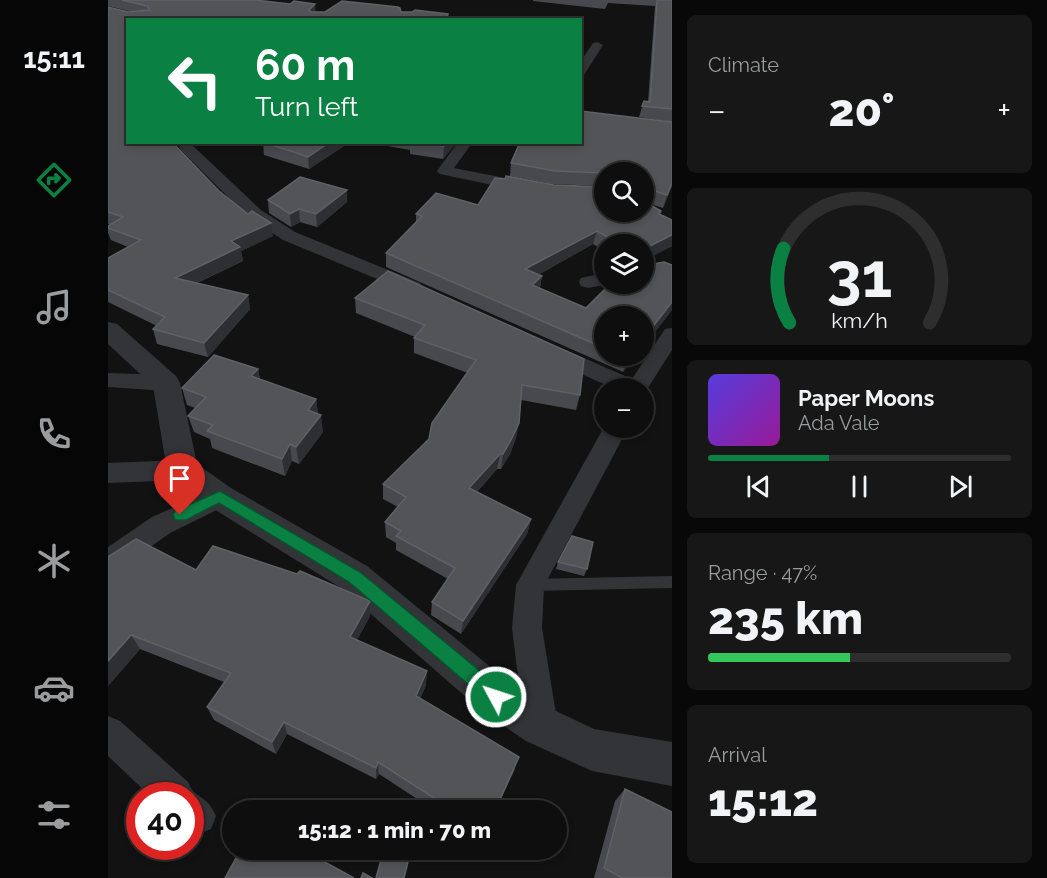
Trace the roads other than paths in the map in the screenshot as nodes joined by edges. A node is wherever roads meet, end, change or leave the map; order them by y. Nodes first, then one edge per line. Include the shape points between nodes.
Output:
1 (597, 45) dead end
2 (582, 69) edge
3 (464, 144) edge
4 (186, 147) dead end
5 (541, 189) edge
6 (433, 296) edge
7 (108, 330) edge
8 (672, 334) edge
9 (534, 344) edge
10 (610, 378) edge
11 (643, 378) edge
12 (108, 380) edge
13 (166, 383) junction
14 (611, 438) edge
15 (183, 470) junction
16 (108, 473) edge
17 (220, 496) junction
18 (108, 562) edge
19 (672, 582) edge
20 (530, 585) junction
21 (541, 726) junction
22 (108, 733) edge
23 (672, 764) edge
24 (161, 782) edge

1 - 2 street
3 - 5 street via 445,171
4 - 6 street via 255,214 290,236
7 - 13 street
8 - 11 street
9 - 10 street
12 - 13 street
13 - 15 street
14 - 20 street
15 - 16 street
15 - 17 street
17 - 18 street via 161,525
17 - 21 street via 354,577 496,697
19 - 20 lane
20 - 21 street via 527,628
21 - 23 street via 591,750
22 - 24 street

